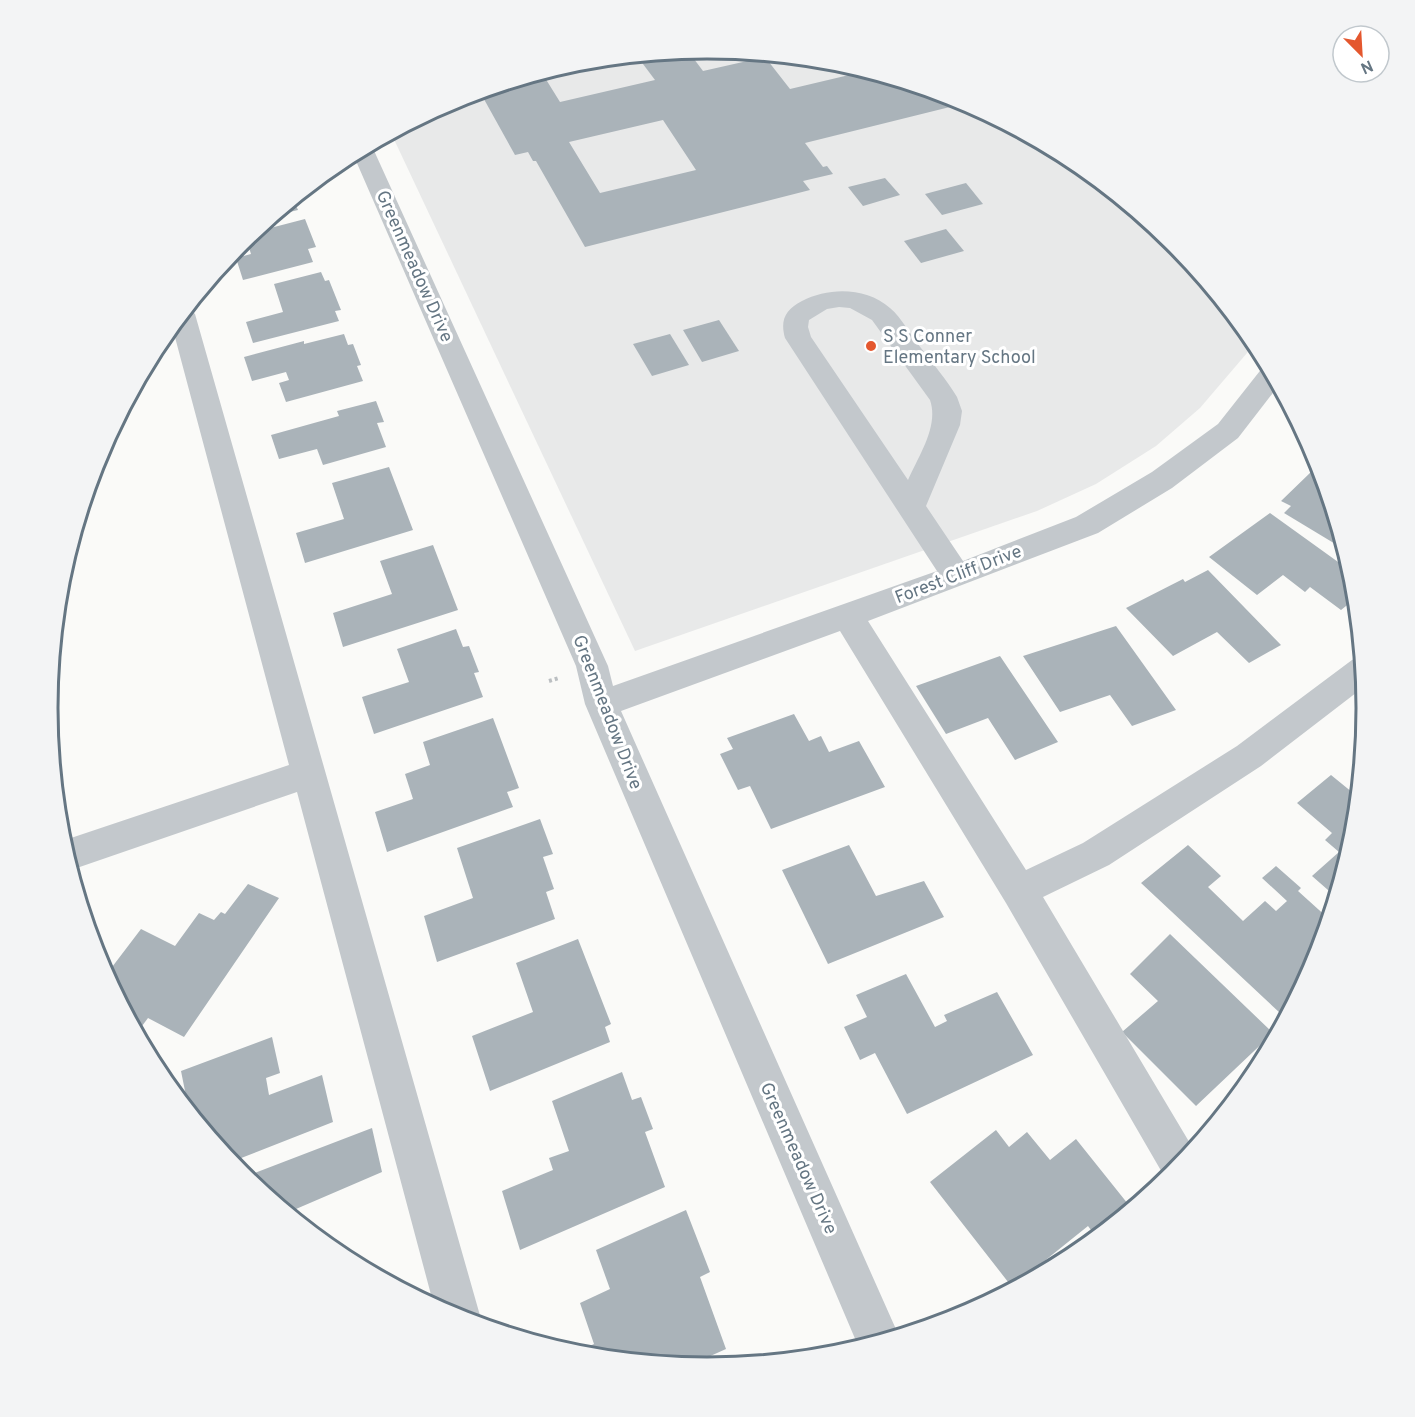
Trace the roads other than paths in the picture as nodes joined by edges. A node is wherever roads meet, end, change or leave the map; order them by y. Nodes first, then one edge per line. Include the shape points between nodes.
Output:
1 (367, 156) edge
2 (185, 324) edge
3 (1268, 381) edge
4 (911, 507) junction
5 (957, 576) junction
6 (847, 615) junction
7 (1355, 675) edge
8 (601, 704) junction
9 (309, 772) junction
10 (75, 852) edge
11 (1019, 891) junction
12 (1176, 1157) edge
13 (456, 1307) edge
14 (876, 1335) edge

1 - 8 street, Greenmeadow Drive via 592,666
2 - 9 street
3 - 5 street, Forest Cliff Drive via 1228,431 1162,480 1087,525
4 - 4 street via 798,338 797,316 813,305 851,299 881,314 943,397 948,411 946,425
4 - 5 street
5 - 6 street, Forest Cliff Drive
6 - 8 street, Forest Cliff Drive
6 - 11 street
7 - 11 street via 1240,762 1096,854
8 - 14 street, Greenmeadow Drive
9 - 10 street
9 - 13 street
11 - 12 street

